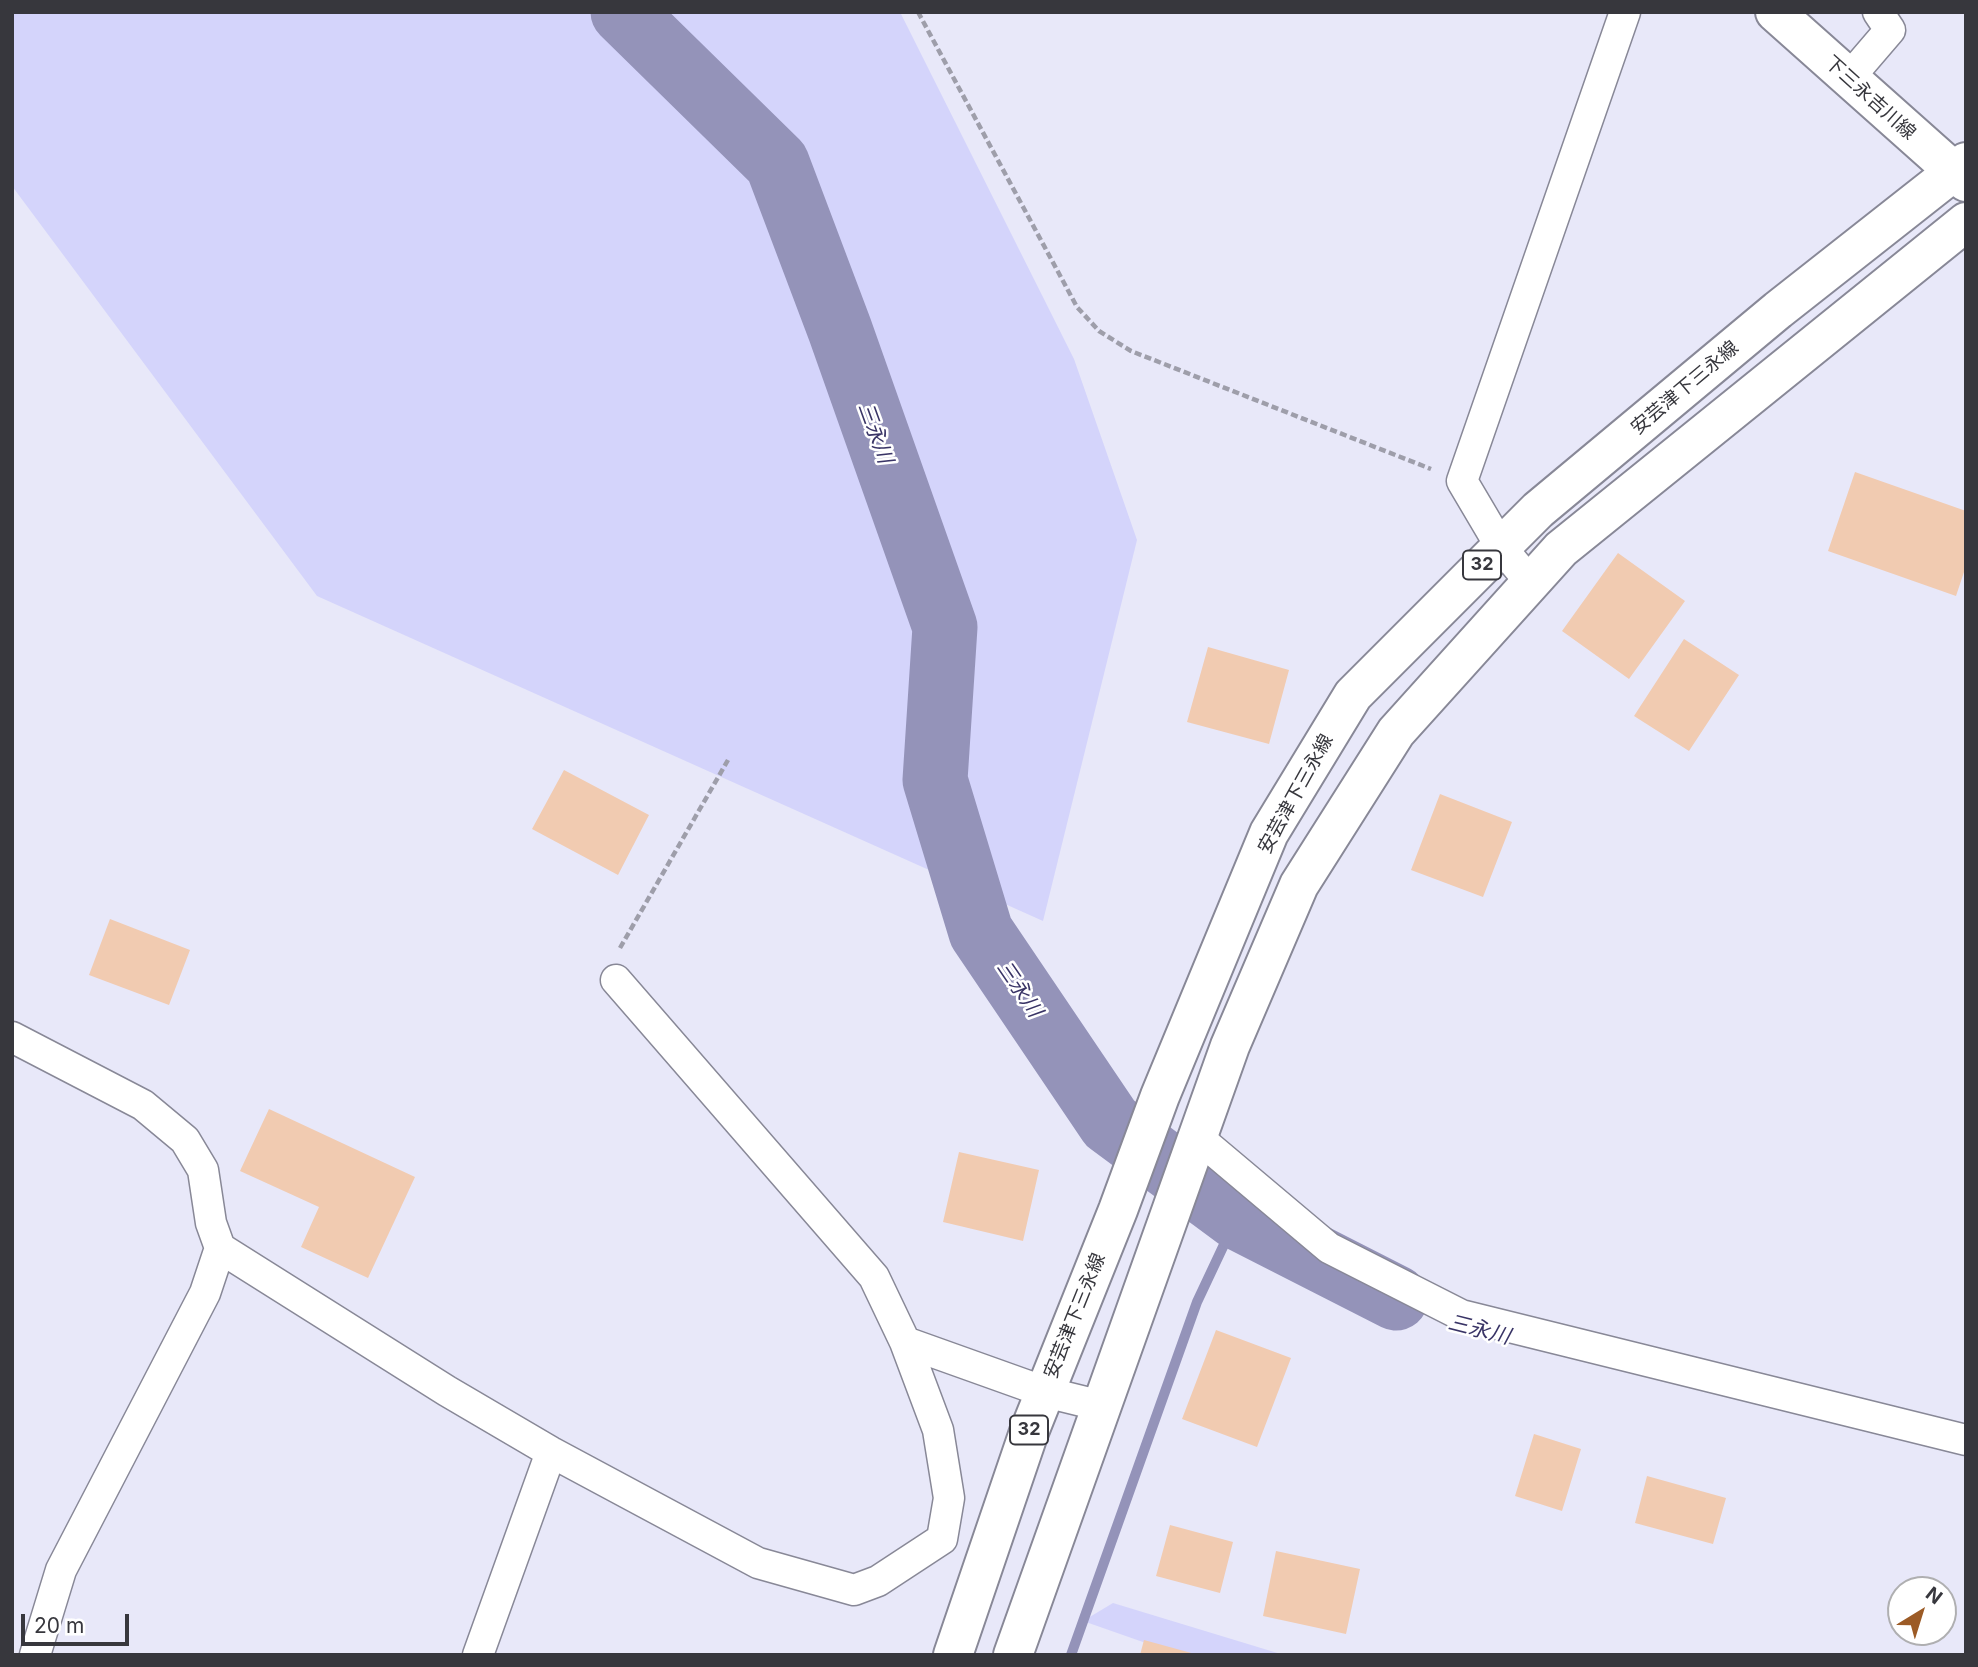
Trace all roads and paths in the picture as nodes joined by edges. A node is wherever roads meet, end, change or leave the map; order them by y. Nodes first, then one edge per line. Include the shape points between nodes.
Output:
1 (918, 12) edge
2 (1625, 12) edge
3 (1775, 12) edge
4 (1878, 12) edge
5 (1848, 79) junction
6 (1962, 172) edge
7 (1966, 222) edge
8 (1462, 481) junction
9 (1501, 547) junction
10 (1531, 583) junction
11 (728, 760) dead end
12 (616, 980) joint
13 (12, 1037) edge
14 (1196, 1136) junction
15 (220, 1248) junction
16 (905, 1342) junction
17 (1045, 1392) junction
18 (1101, 1406) junction
19 (1966, 1440) edge
20 (551, 1452) junction
21 (35, 1655) edge
22 (478, 1655) edge
23 (953, 1655) edge
24 (1013, 1655) edge

1 - 8 path via 1077,307 1099,331 1130,351
2 - 8 street
3 - 5 main road, 下三永吉川線
4 - 5 street via 1890,30
5 - 6 main road, 下三永吉川線
6 - 9 main road, 安芸津下三永線 / 32 via 1757,327 1538,510
7 - 10 main road, 32 via 1561,549
8 - 9 street
9 - 10 street
9 - 17 main road, 安芸津下三永線 / 32 via 1353,695 1269,833
10 - 14 main road, 32 via 1396,732 1299,886
11 - 12 path via 619,950
12 - 16 street via 874,1277
13 - 15 street via 143,1105 185,1140 203,1170
14 - 18 main road, 32
14 - 19 street via 1329,1248 1461,1315
15 - 20 street
15 - 21 street via 205,1293 61,1570
16 - 17 street
16 - 20 street via 938,1430 949,1498 942,1539 878,1581 854,1590 758,1563
17 - 18 street
17 - 23 main road, 安芸津下三永線 / 32
18 - 24 main road, 32
20 - 22 street

